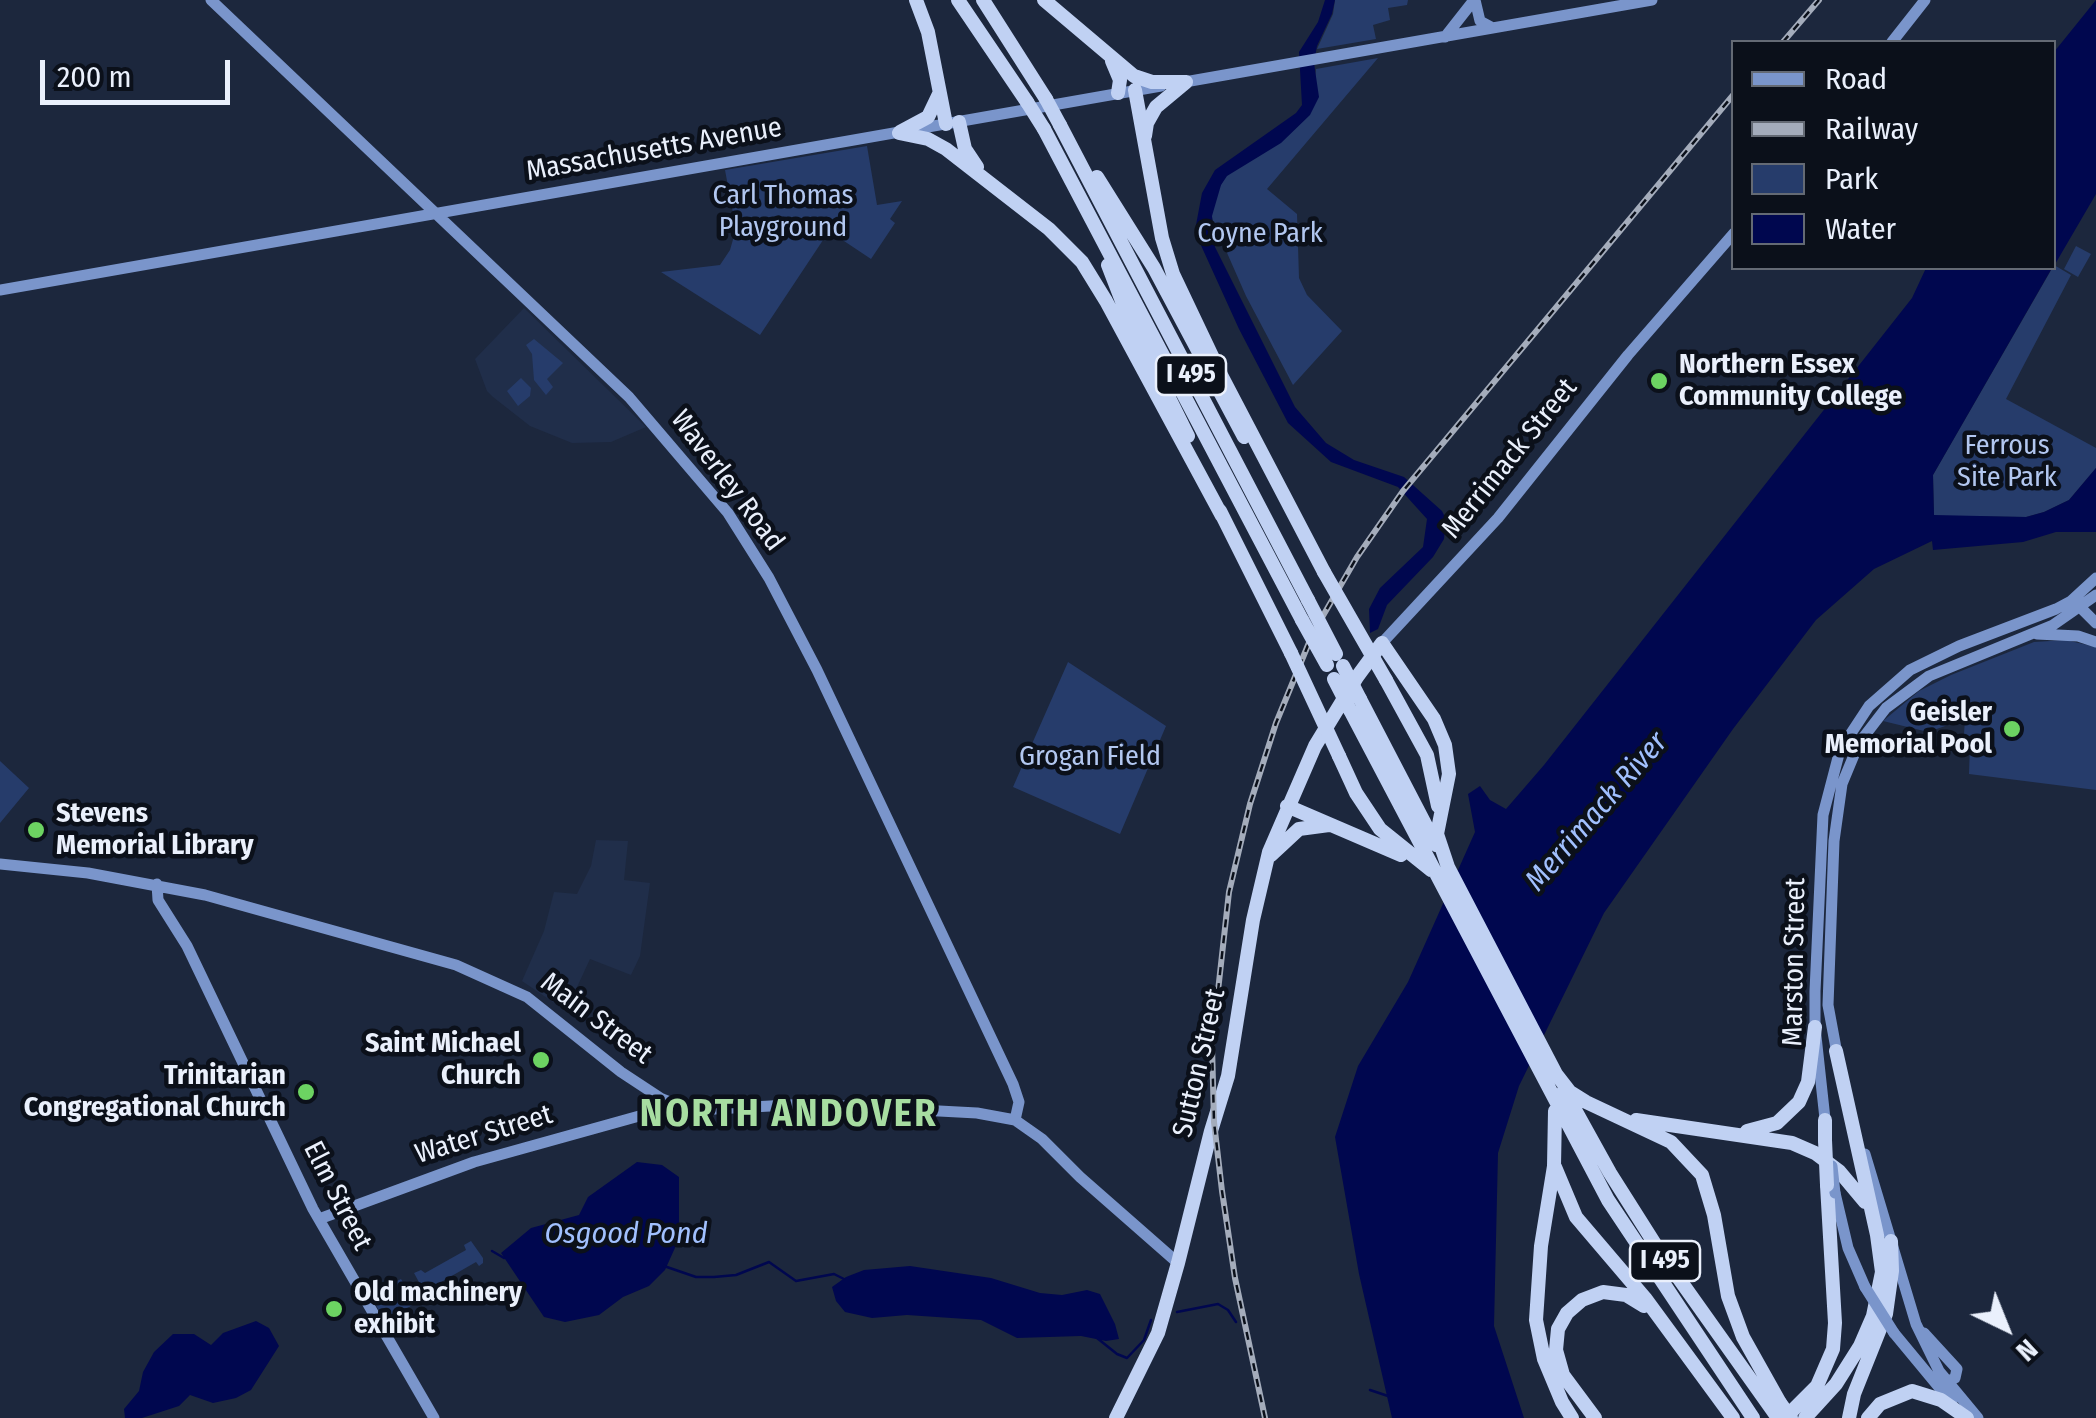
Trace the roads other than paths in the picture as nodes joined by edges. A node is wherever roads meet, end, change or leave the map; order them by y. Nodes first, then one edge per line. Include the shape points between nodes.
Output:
1 (211, 0) edge
2 (916, 0) edge
3 (958, 0) edge
4 (983, 0) edge
5 (1044, 0) edge
6 (1474, 0) edge
7 (1652, 0) edge
8 (1925, 0) edge
9 (1492, 28) junction
10 (1445, 38) junction
11 (1894, 40) edge
12 (1111, 58) junction
13 (1186, 82) junction
14 (1135, 90) junction
15 (939, 93) junction
16 (1118, 93) junction
17 (952, 123) junction
18 (899, 132) junction
19 (1144, 141) junction
20 (1074, 150) junction
21 (984, 178) junction
22 (1084, 204) junction
23 (436, 214) junction
24 (1731, 236) edge
25 (0, 290) edge
26 (1289, 510) junction
27 (1222, 516) junction
28 (2096, 578) edge
29 (2096, 595) edge
30 (2076, 607) junction
31 (2096, 623) edge
32 (2032, 634) junction
33 (2096, 640) edge
34 (1382, 643) junction
35 (1335, 666) junction
36 (1330, 720) joint
37 (1287, 806) junction
38 (1440, 817) junction
39 (1336, 826) junction
40 (1267, 859) junction
41 (1419, 861) junction
42 (0, 864) edge
43 (1441, 871) junction
44 (157, 884) junction
45 (1814, 1028) junction
46 (1836, 1051) junction
47 (662, 1099) junction
48 (1567, 1111) junction
49 (1617, 1116) junction
50 (1016, 1120) junction
51 (1825, 1120) joint
52 (1731, 1133) junction
53 (1554, 1166) junction
54 (1831, 1189) junction
55 (319, 1219) junction
56 (1873, 1221) junction
57 (1891, 1241) junction
58 (1178, 1264) junction
59 (1667, 1327) junction
60 (1927, 1375) junction
61 (1948, 1384) junction
62 (1557, 1388) junction
63 (1776, 1410) edge
64 (434, 1418) edge
65 (1116, 1418) edge
66 (1572, 1418) edge
67 (1581, 1418) edge
68 (1595, 1418) edge
69 (1733, 1418) edge
70 (1753, 1418) edge
71 (1788, 1418) edge
72 (1805, 1418) edge
73 (1849, 1418) edge
74 (1868, 1418) edge
75 (1967, 1418) edge
76 (1978, 1418) edge

1 - 23 main road, Waverley Road
2 - 15 highway
3 - 22 highway, I 495, bridge via 1044,129
4 - 20 highway, I 495, bridge
5 - 12 highway
6 - 9 main road via 1480,21
6 - 10 main road
7 - 9 main road, Massachusetts Avenue
8 - 11 main road
9 - 10 main road, Massachusetts Avenue
10 - 13 main road, Massachusetts Avenue
12 - 13 highway via 1142,79
12 - 16 highway
13 - 14 main road, Massachusetts Avenue
13 - 19 highway via 1156,107
14 - 16 main road, Massachusetts Avenue
14 - 19 highway
15 - 17 highway
15 - 18 highway via 928,117
16 - 17 main road, Massachusetts Avenue
17 - 18 main road, Massachusetts Avenue
17 - 21 highway
18 - 21 highway via 940,145
18 - 23 main road, Massachusetts Avenue
19 - 26 highway via 1173,274
20 - 26 highway via 1090,164 1139,243
20 - 35 highway, I 495, bridge via 1308,600
21 - 27 highway via 1062,240 1088,271
22 - 27 highway
22 - 35 highway, I 495, bridge via 1302,620
23 - 25 main road, Massachusetts Avenue
23 - 50 main road, Waverley Road via 649,418 761,564 1013,1084
24 - 34 main road, Merrimack Street via 1498,518
26 - 38 highway, bridge via 1427,755
27 - 41 highway, bridge via 1356,794 1380,829
28 - 30 main road
29 - 30 main road
30 - 31 main road
30 - 32 main road, Marston Street
30 - 33 main road via 2077,622
30 - 45 main road, Marston Street via 1959,646 1910,670 1850,732 1823,814
32 - 33 main road
32 - 46 main road, Marston Street via 1914,685 1886,708 1851,758 1837,808 1830,908 1828,1005
34 - 36 highway, Merrimack Street
34 - 38 highway via 1445,745 1449,774
35 - 48 highway, I 495, bridge
36 - 37 highway, Sutton Street
37 - 39 highway
37 - 40 highway, Sutton Street
38 - 43 highway
39 - 40 highway via 1299,829
39 - 41 highway
40 - 58 highway, Sutton Street via 1228,1076
41 - 43 highway
42 - 44 main road, Main Street
43 - 49 highway via 1556,1074 1570,1092
43 - 53 highway via 1546,1088 1557,1125
44 - 47 main road, Main Street via 385,943 506,985
44 - 55 main road, Elm Street via 158,900 187,946
45 - 51 main road, Marston Street
45 - 52 highway via 1799,1102 1762,1130
46 - 56 highway
46 - 57 main road, Marston Street
47 - 50 main road, Main Street via 688,1108 807,1104
47 - 55 main road, Water Street via 650,1112 474,1162
48 - 63 highway, I 495
48 - 70 highway, I 495 via 1617,1215
49 - 52 highway
49 - 63 highway via 1672,1142 1702,1174 1728,1296
50 - 58 main road, Main Street
51 - 54 highway, bridge
52 - 56 highway via 1815,1153 1851,1183
53 - 59 highway via 1576,1217
53 - 62 highway via 1536,1320
54 - 60 main road, bridge via 1865,1286
54 - 71 highway via 1833,1348 1816,1386
55 - 64 main road, Elm Street
56 - 72 highway via 1882,1260 1873,1316 1843,1375
57 - 61 main road, Marston Street via 1916,1324
57 - 73 highway via 1886,1314
58 - 65 highway, Sutton Street via 1158,1333
59 - 68 highway via 1638,1299 1615,1292 1592,1295 1568,1313 1558,1329 1557,1360
59 - 69 highway
60 - 61 main road
60 - 75 main road
61 - 76 main road, Marston Street
62 - 66 highway
62 - 67 highway
63 - 71 highway, bridge
74 - 75 highway via 1880,1404 1912,1391 1942,1400

